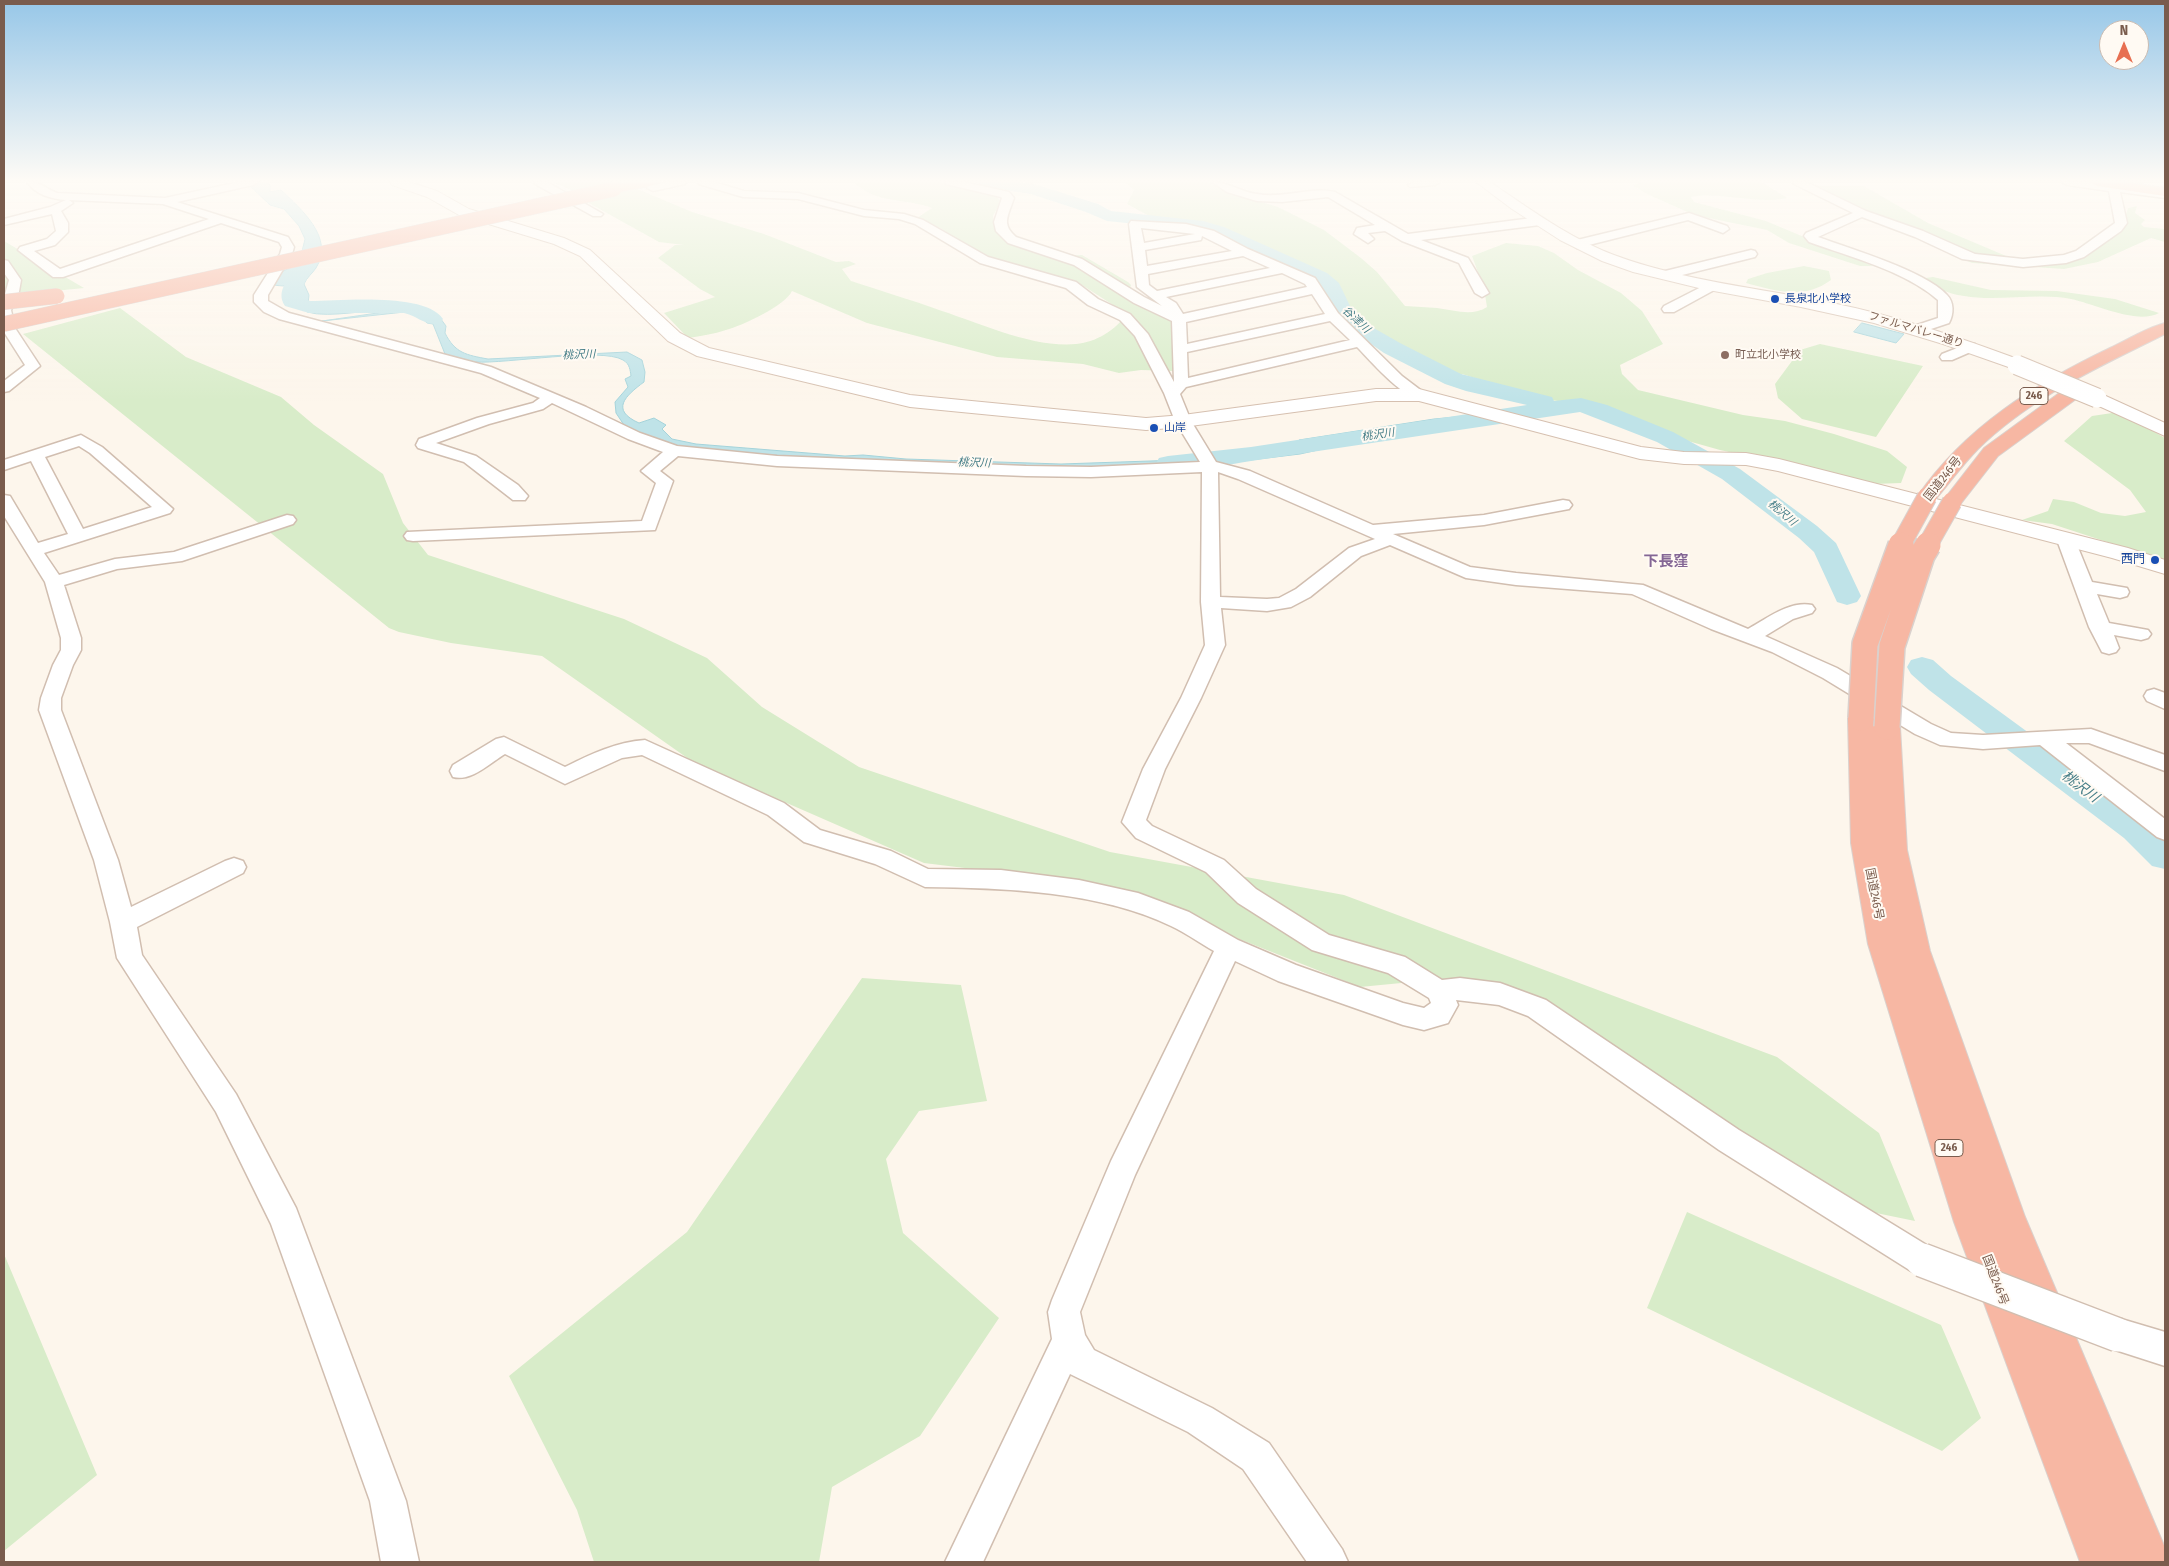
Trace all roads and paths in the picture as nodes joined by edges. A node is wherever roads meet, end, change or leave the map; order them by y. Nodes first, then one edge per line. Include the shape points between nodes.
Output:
1 (31, 255) edge
2 (114, 255) edge
3 (279, 255) edge
4 (285, 255) edge
5 (315, 255) edge
6 (349, 255) edge
7 (587, 255) edge
8 (976, 255) edge
9 (1057, 255) edge
10 (1139, 255) edge
11 (1227, 255) edge
12 (1251, 255) edge
13 (1449, 255) edge
14 (1605, 255) edge
15 (1747, 255) edge
16 (1827, 255) dead end
17 (1853, 255) edge
18 (1964, 255) edge
19 (2077, 255) edge
20 (332, 259) dead end
21 (4, 264) edge
22 (1285, 269) junction
23 (1141, 271) junction
24 (241, 272) junction
25 (1666, 275) junction
26 (1914, 280) junction
27 (1711, 286) junction
28 (1316, 289) junction
29 (1482, 294) dead end
30 (1154, 295) junction
31 (1669, 308) dead end
32 (4, 313) edge
33 (1333, 316) junction
34 (1179, 319) junction
35 (2165, 328) edge
36 (1919, 329) junction
37 (4, 337) edge
38 (1361, 342) junction
39 (2165, 344) edge
40 (1970, 347) junction
41 (1179, 350) junction
42 (1947, 357) dead end
43 (4, 388) edge
44 (1177, 389) junction
45 (1419, 395) junction
46 (551, 397) junction
47 (1183, 421) junction
48 (2165, 430) edge
49 (675, 451) junction
50 (36, 455) junction
51 (1206, 458) junction
52 (4, 465) edge
53 (519, 496) dead end
54 (4, 500) edge
55 (1563, 505) dead end
56 (287, 520) dead end
57 (1370, 531) junction
58 (78, 536) junction
59 (413, 536) dead end
60 (1390, 539) junction
61 (2066, 540) junction
62 (34, 550) junction
63 (2165, 567) edge
64 (54, 582) junction
65 (2083, 586) junction
66 (2120, 592) dead end
67 (1211, 602) junction
68 (1805, 609) dead end
69 (2099, 627) junction
70 (2141, 634) dead end
71 (1749, 637) junction
72 (2109, 648) dead end
73 (1874, 723) junction
74 (2041, 739) junction
75 (2165, 763) edge
76 (461, 771) dead end
77 (2165, 832) edge
78 (234, 866) dead end
79 (123, 922) junction
80 (1230, 947) junction
81 (1439, 991) junction
82 (1069, 1340) junction
83 (2165, 1349) edge
84 (400, 1562) edge
85 (964, 1562) edge
86 (1329, 1562) edge
87 (2103, 1562) edge
88 (2148, 1562) edge

1 - 2 street via 58,274
3 - 32 highway, bridge
4 - 46 street via 261,295 261,302 269,309 284,316 486,370
5 - 24 highway, bridge
6 - 20 street
7 - 47 street via 674,337 703,352 910,401 1116,422
8 - 44 street via 1071,285 1093,302 1125,317 1142,334
9 - 34 street via 1078,262 1139,300
10 - 23 street
11 - 23 street
12 - 22 street
13 - 29 street via 1464,261
14 - 25 street, ファルマバレー通り
15 - 25 street
16 - 26 street
17 - 26 street
18 - 19 street via 2001,261 2044,262
21 - 32 street via 14,280 14,288
22 - 28 street via 1310,281
22 - 30 street
23 - 30 street via 1143,287
24 - 32 highway, bridge
24 - 37 highway, bridge
25 - 27 street, ファルマバレー通り
26 - 36 street via 1928,285 1944,299 1947,311 1944,320
27 - 31 street
27 - 36 street, ファルマバレー通り via 1833,308
28 - 33 street
28 - 34 street
30 - 34 street via 1172,306
32 - 43 street via 8,328 33,366
33 - 38 street
33 - 41 street
34 - 41 street
35 - 73 highway, 国道246号 / 246, bridge via 2072,373 2019,406 1971,444 1928,497 1901,544 1865,644
36 - 40 street, ファルマバレー通り
38 - 44 street
38 - 45 street via 1397,379
39 - 73 highway, 国道246号 / 246, bridge via 2089,382 2041,414 1991,452 1952,502 1922,555 1892,646
40 - 42 street
40 - 48 street, ファルマバレー通り, bridge via 2097,398
41 - 44 street
44 - 47 street
45 - 47 street via 1376,395
45 - 61 street via 1640,453 1684,458 1746,459 1779,465
46 - 49 street via 634,436
46 - 53 street via 538,406 483,420 424,444 470,459
47 - 51 street
49 - 51 street via 787,461 1026,472 1091,472
49 - 59 street via 649,471 665,481 649,526
50 - 52 street
50 - 58 street
50 - 58 street via 80,440 164,508
51 - 57 street via 1220,467
51 - 67 street
54 - 62 street
55 - 57 street via 1484,520
56 - 64 street via 176,557 115,564
57 - 60 street
58 - 62 street
60 - 67 street via 1355,552 1303,594 1284,603
60 - 71 street via 1466,572 1636,588
61 - 63 street
61 - 65 street
62 - 64 street
64 - 79 street via 71,638 71,650 51,698 50,710 106,860
65 - 66 street
65 - 69 street
67 - 81 street via 1215,645 1154,769 1134,822 1144,832 1215,866 1247,896 1321,943 1396,965
68 - 71 street via 1786,615
69 - 70 street
69 - 72 street
71 - 74 street via 1830,673 1948,740
73 - 87 highway, 国道246号 / 246 via 1864,843 1884,944 1973,1222
73 - 88 highway, 国道246号 / 246 via 1892,850 1914,950 2006,1217
74 - 75 street via 2091,736
74 - 77 street
76 - 80 street via 504,744 565,776 613,752 645,748 776,809 812,836 883,857 925,878 1001,879 1079,889 1138,903 1180,919
78 - 79 street
79 - 84 street via 130,958 226,1104 285,1219 388,1501
80 - 81 street via 1287,973 1424,1019 1438,1015 1444,1005
80 - 82 street via 1122,1171 1064,1312
81 - 83 street, bridge via 1460,989 1500,994 1537,1008 1729,1140 1922,1260 2118,1335
82 - 85 street
82 - 86 street via 1082,1362 1200,1420 1256,1456

